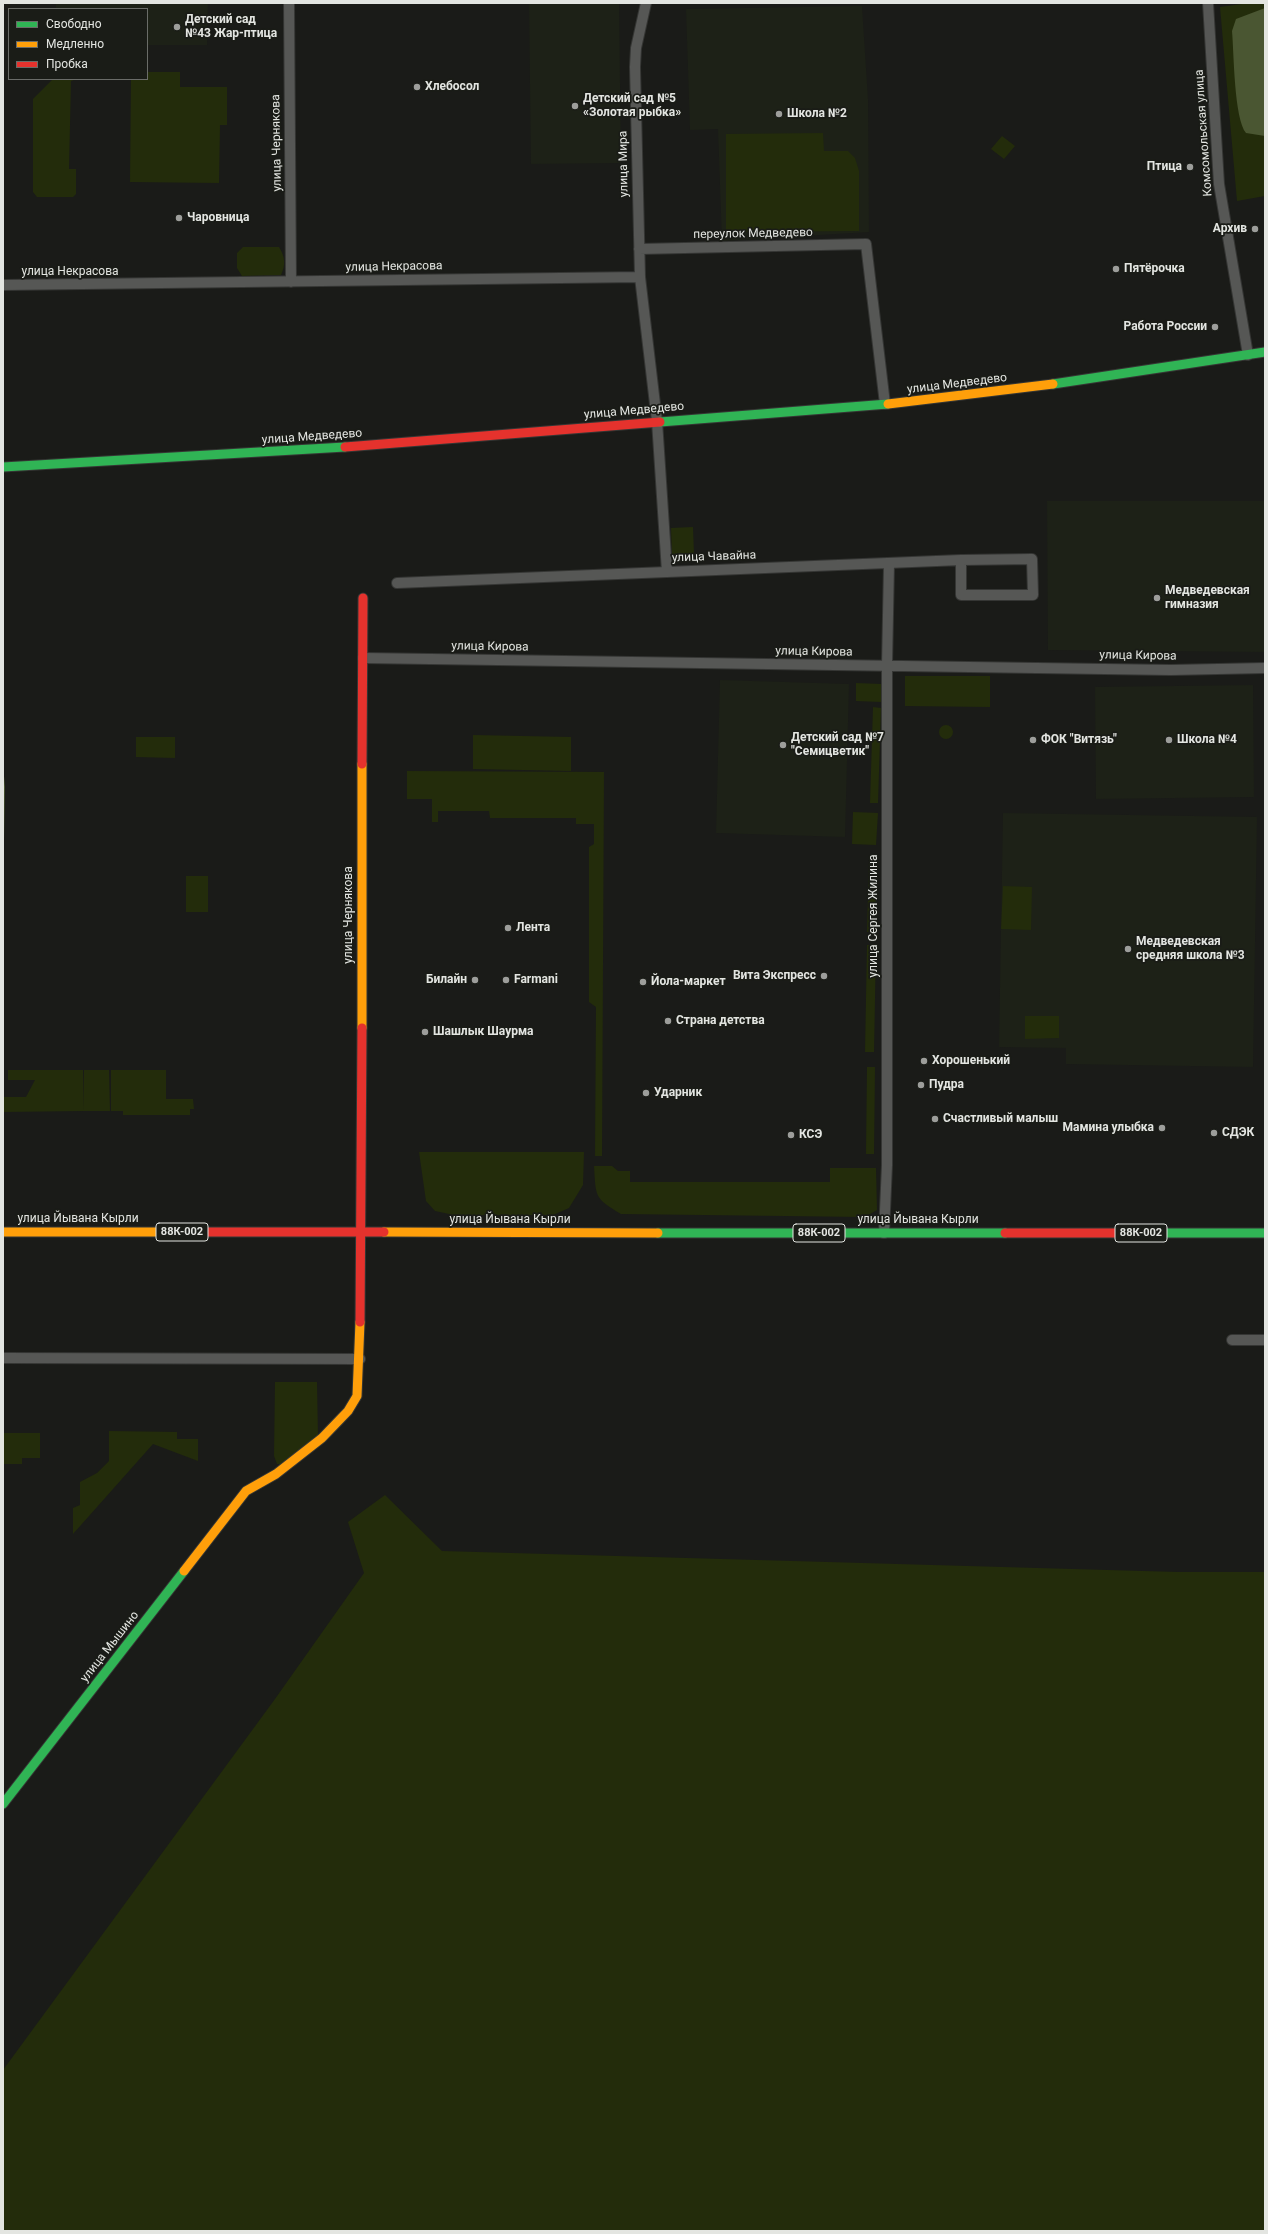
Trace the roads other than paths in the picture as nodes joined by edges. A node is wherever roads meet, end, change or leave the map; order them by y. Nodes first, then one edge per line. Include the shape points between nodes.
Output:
1 (289, 3) edge
2 (646, 3) edge
3 (1208, 3) edge
4 (639, 250) junction
5 (640, 277) junction
6 (291, 282) junction
7 (3, 285) edge
8 (1265, 352) edge
9 (1248, 355) junction
10 (885, 404) junction
11 (657, 421) junction
12 (3, 467) edge
13 (961, 560) junction
14 (889, 564) junction
15 (667, 572) junction
16 (397, 583) dead end
17 (363, 598) dead end
18 (363, 658) junction
19 (887, 666) junction
20 (1265, 668) edge
21 (3, 1232) edge
22 (361, 1232) junction
23 (1265, 1232) edge
24 (884, 1233) junction
25 (1232, 1340) dead end
26 (1265, 1340) edge
27 (3, 1358) edge
28 (360, 1359) junction
29 (3, 1804) edge

1 - 6 street, улица Чернякова
2 - 4 street, улица Мира via 636,48 635,67
3 - 9 street, Комсомольская улица via 1219,184
4 - 5 street, улица Мира
4 - 10 street, переулок Медведево via 866,244
5 - 6 street, улица Некрасова
5 - 11 street
6 - 7 street, улица Некрасова
8 - 9 street, улица Медведево
9 - 10 street, улица Медведево via 1044,385
10 - 11 street, улица Медведево
11 - 12 street, улица Медведево via 289,452
11 - 15 street
13 - 13 street, улица Чавайна via 961,595 1033,595 1032,559
13 - 14 street, улица Чавайна
14 - 15 street, улица Чавайна
14 - 19 street, улица Сергея Жилина
15 - 16 street, улица Чавайна
17 - 18 street, улица Чернякова
18 - 19 street, улица Кирова
18 - 22 street, улица Чернякова
19 - 20 street, улица Кирова via 1171,670
19 - 24 street, улица Сергея Жилина via 887,1165
21 - 22 street, улица Йывана Кырли / 88К-002
22 - 24 street, улица Йывана Кырли / 88К-002
22 - 28 street, улица Чернякова
23 - 24 street, улица Йывана Кырли / 88К-002
25 - 26 street
27 - 28 street
28 - 29 street, улица Мышино via 357,1396 348,1411 322,1438 276,1474 246,1491

